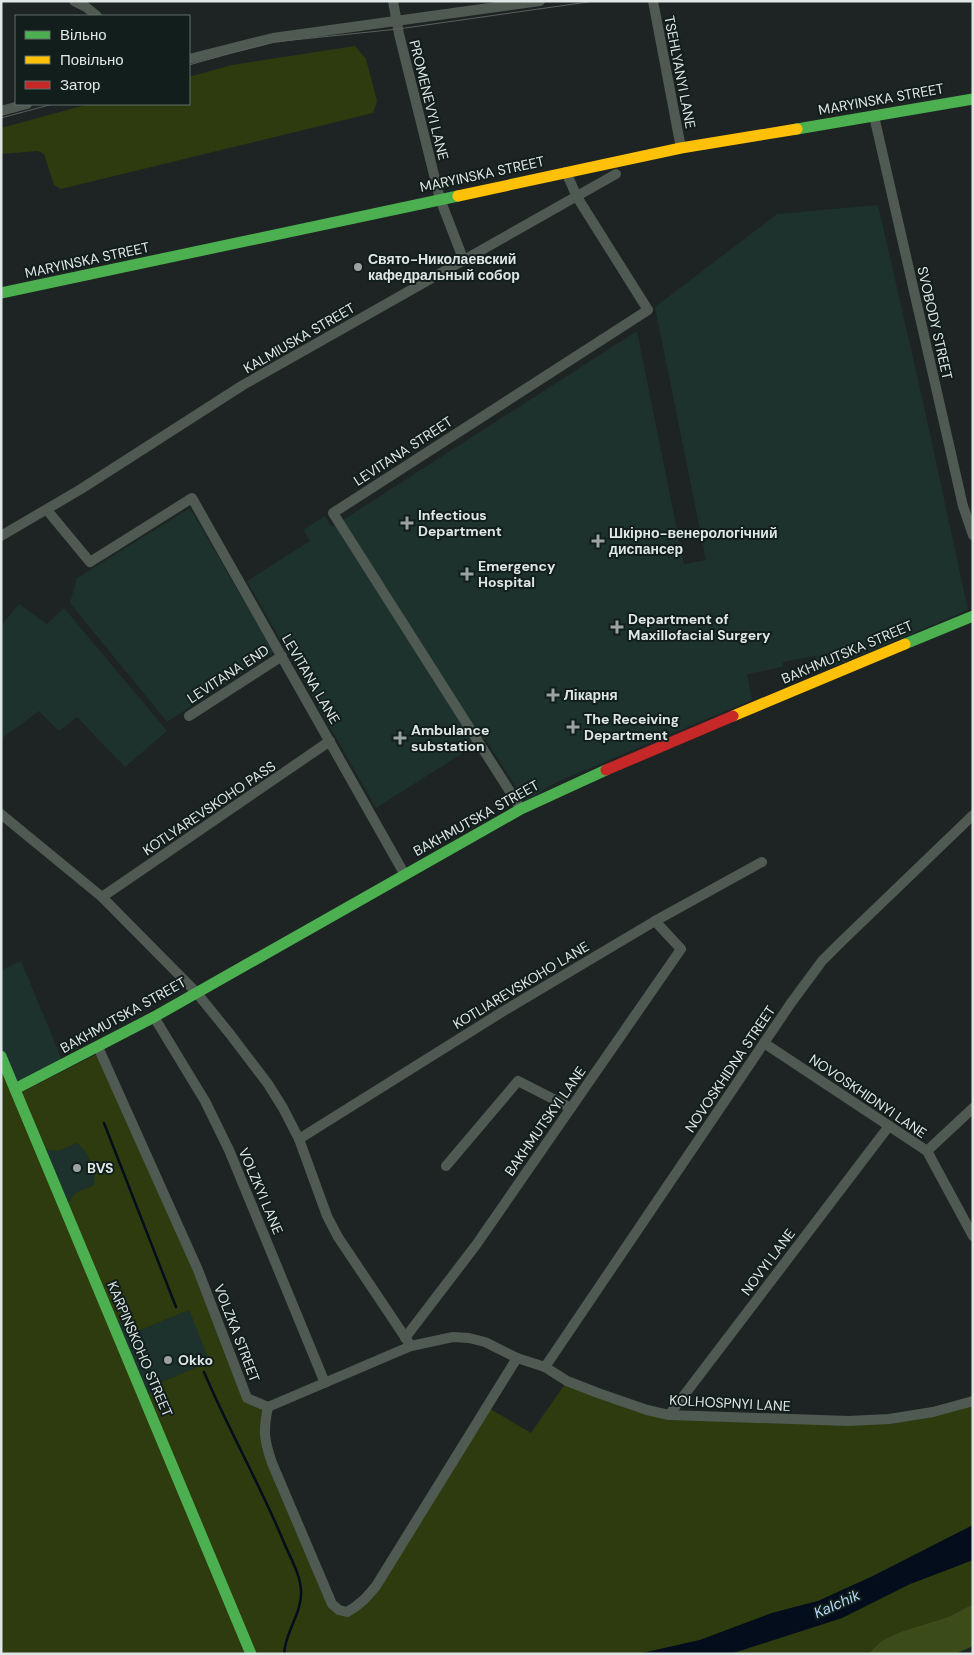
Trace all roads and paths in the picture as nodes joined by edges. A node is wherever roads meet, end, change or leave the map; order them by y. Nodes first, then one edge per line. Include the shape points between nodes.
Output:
1 (74, 1) edge
2 (393, 1) edge
3 (540, 1) edge
4 (653, 1) edge
5 (89, 4) edge
6 (96, 15) edge
7 (396, 22) junction
8 (190, 59) edge
9 (973, 99) edge
10 (22, 105) edge
11 (1, 111) edge
12 (874, 116) junction
13 (681, 148) junction
14 (566, 172) junction
15 (616, 174) dead end
16 (577, 196) junction
17 (440, 199) junction
18 (464, 261) junction
19 (1, 293) edge
20 (47, 510) junction
21 (973, 534) edge
22 (1, 536) edge
23 (973, 616) edge
24 (282, 656) junction
25 (190, 716) dead end
26 (330, 741) junction
27 (521, 809) junction
28 (1, 814) edge
29 (973, 815) edge
30 (762, 862) dead end
31 (405, 875) junction
32 (102, 897) junction
33 (655, 920) junction
34 (196, 992) junction
35 (154, 1017) junction
36 (764, 1043) junction
37 (98, 1047) junction
38 (1, 1056) edge
39 (15, 1089) junction
40 (570, 1108) junction
41 (973, 1108) edge
42 (888, 1126) junction
43 (299, 1139) junction
44 (926, 1151) junction
45 (446, 1166) dead end
46 (973, 1236) edge
47 (408, 1342) junction
48 (517, 1358) junction
49 (545, 1367) junction
50 (325, 1383) junction
51 (973, 1401) edge
52 (268, 1407) junction
53 (669, 1415) junction
54 (251, 1654) edge

1 - 5 street
2 - 7 street, PROMENEVYI LANE
3 - 7 street
4 - 13 street, TSEHLYANYI LANE
5 - 6 street
7 - 8 street via 274,38
7 - 17 street, PROMENEVYI LANE
9 - 12 street, MARYINSKA STREET
10 - 11 street
12 - 13 street, MARYINSKA STREET
12 - 21 street, SVOBODY STREET via 963,506
13 - 14 street, MARYINSKA STREET
14 - 16 street, LEVITANA STREET
14 - 17 street, MARYINSKA STREET
15 - 16 street, KALMIUSKA STREET
16 - 18 street, KALMIUSKA STREET
16 - 27 street, LEVITANA STREET via 648,310 333,513
17 - 18 street, PROMENEVYI LANE
17 - 19 street, MARYINSKA STREET
18 - 20 street, KALMIUSKA STREET via 243,385
20 - 22 street, KALMIUSKA STREET
20 - 24 street, LEVITANA LANE via 90,562 192,498
23 - 27 street, BAKHMUTSKA STREET
24 - 25 street, LEVITANA END
24 - 26 street, LEVITANA LANE
26 - 31 street, LEVITANA LANE
26 - 32 street, KOTLYAREVSKOHO PASS
27 - 31 street, BAKHMUTSKA STREET
28 - 32 street
29 - 36 street, NOVOSKHIDNA STREET via 822,961
30 - 33 street, KOTLIAREVSKOHO LANE
31 - 34 street, BAKHMUTSKA STREET
32 - 34 street
33 - 40 street, BAKHMUTSKYI LANE via 681,949
33 - 43 street, KOTLIAREVSKOHO LANE
34 - 35 street, BAKHMUTSKA STREET
34 - 43 street via 265,1079
35 - 37 street, BAKHMUTSKA STREET
35 - 50 street, VOLZKYI LANE via 205,1101 229,1150
36 - 42 street, NOVOSKHIDNYI LANE
36 - 49 street, NOVOSKHIDNA STREET
37 - 39 street, BAKHMUTSKA STREET
37 - 52 street, VOLZKA STREET via 198,1270 247,1398
38 - 39 street, KARPINSKOHO STREET
39 - 54 street, KARPINSKOHO STREET
40 - 45 street via 518,1081
40 - 47 street, BAKHMUTSKYI LANE
41 - 44 street
42 - 44 street, NOVOSKHIDNYI LANE
42 - 53 street, NOVYI LANE
43 - 47 street via 338,1237
44 - 46 street, NOVOSKHIDNYI LANE
47 - 48 street, KOLHOSPNYI LANE via 469,1338
47 - 50 street, KOLHOSPNYI LANE
48 - 49 street, KOLHOSPNYI LANE
48 - 52 street via 376,1586 357,1607 347,1612 332,1604 272,1463 264,1429
49 - 53 street, KOLHOSPNYI LANE via 598,1393
50 - 52 street, KOLHOSPNYI LANE
51 - 53 street, KOLHOSPNYI LANE via 933,1412 849,1421

